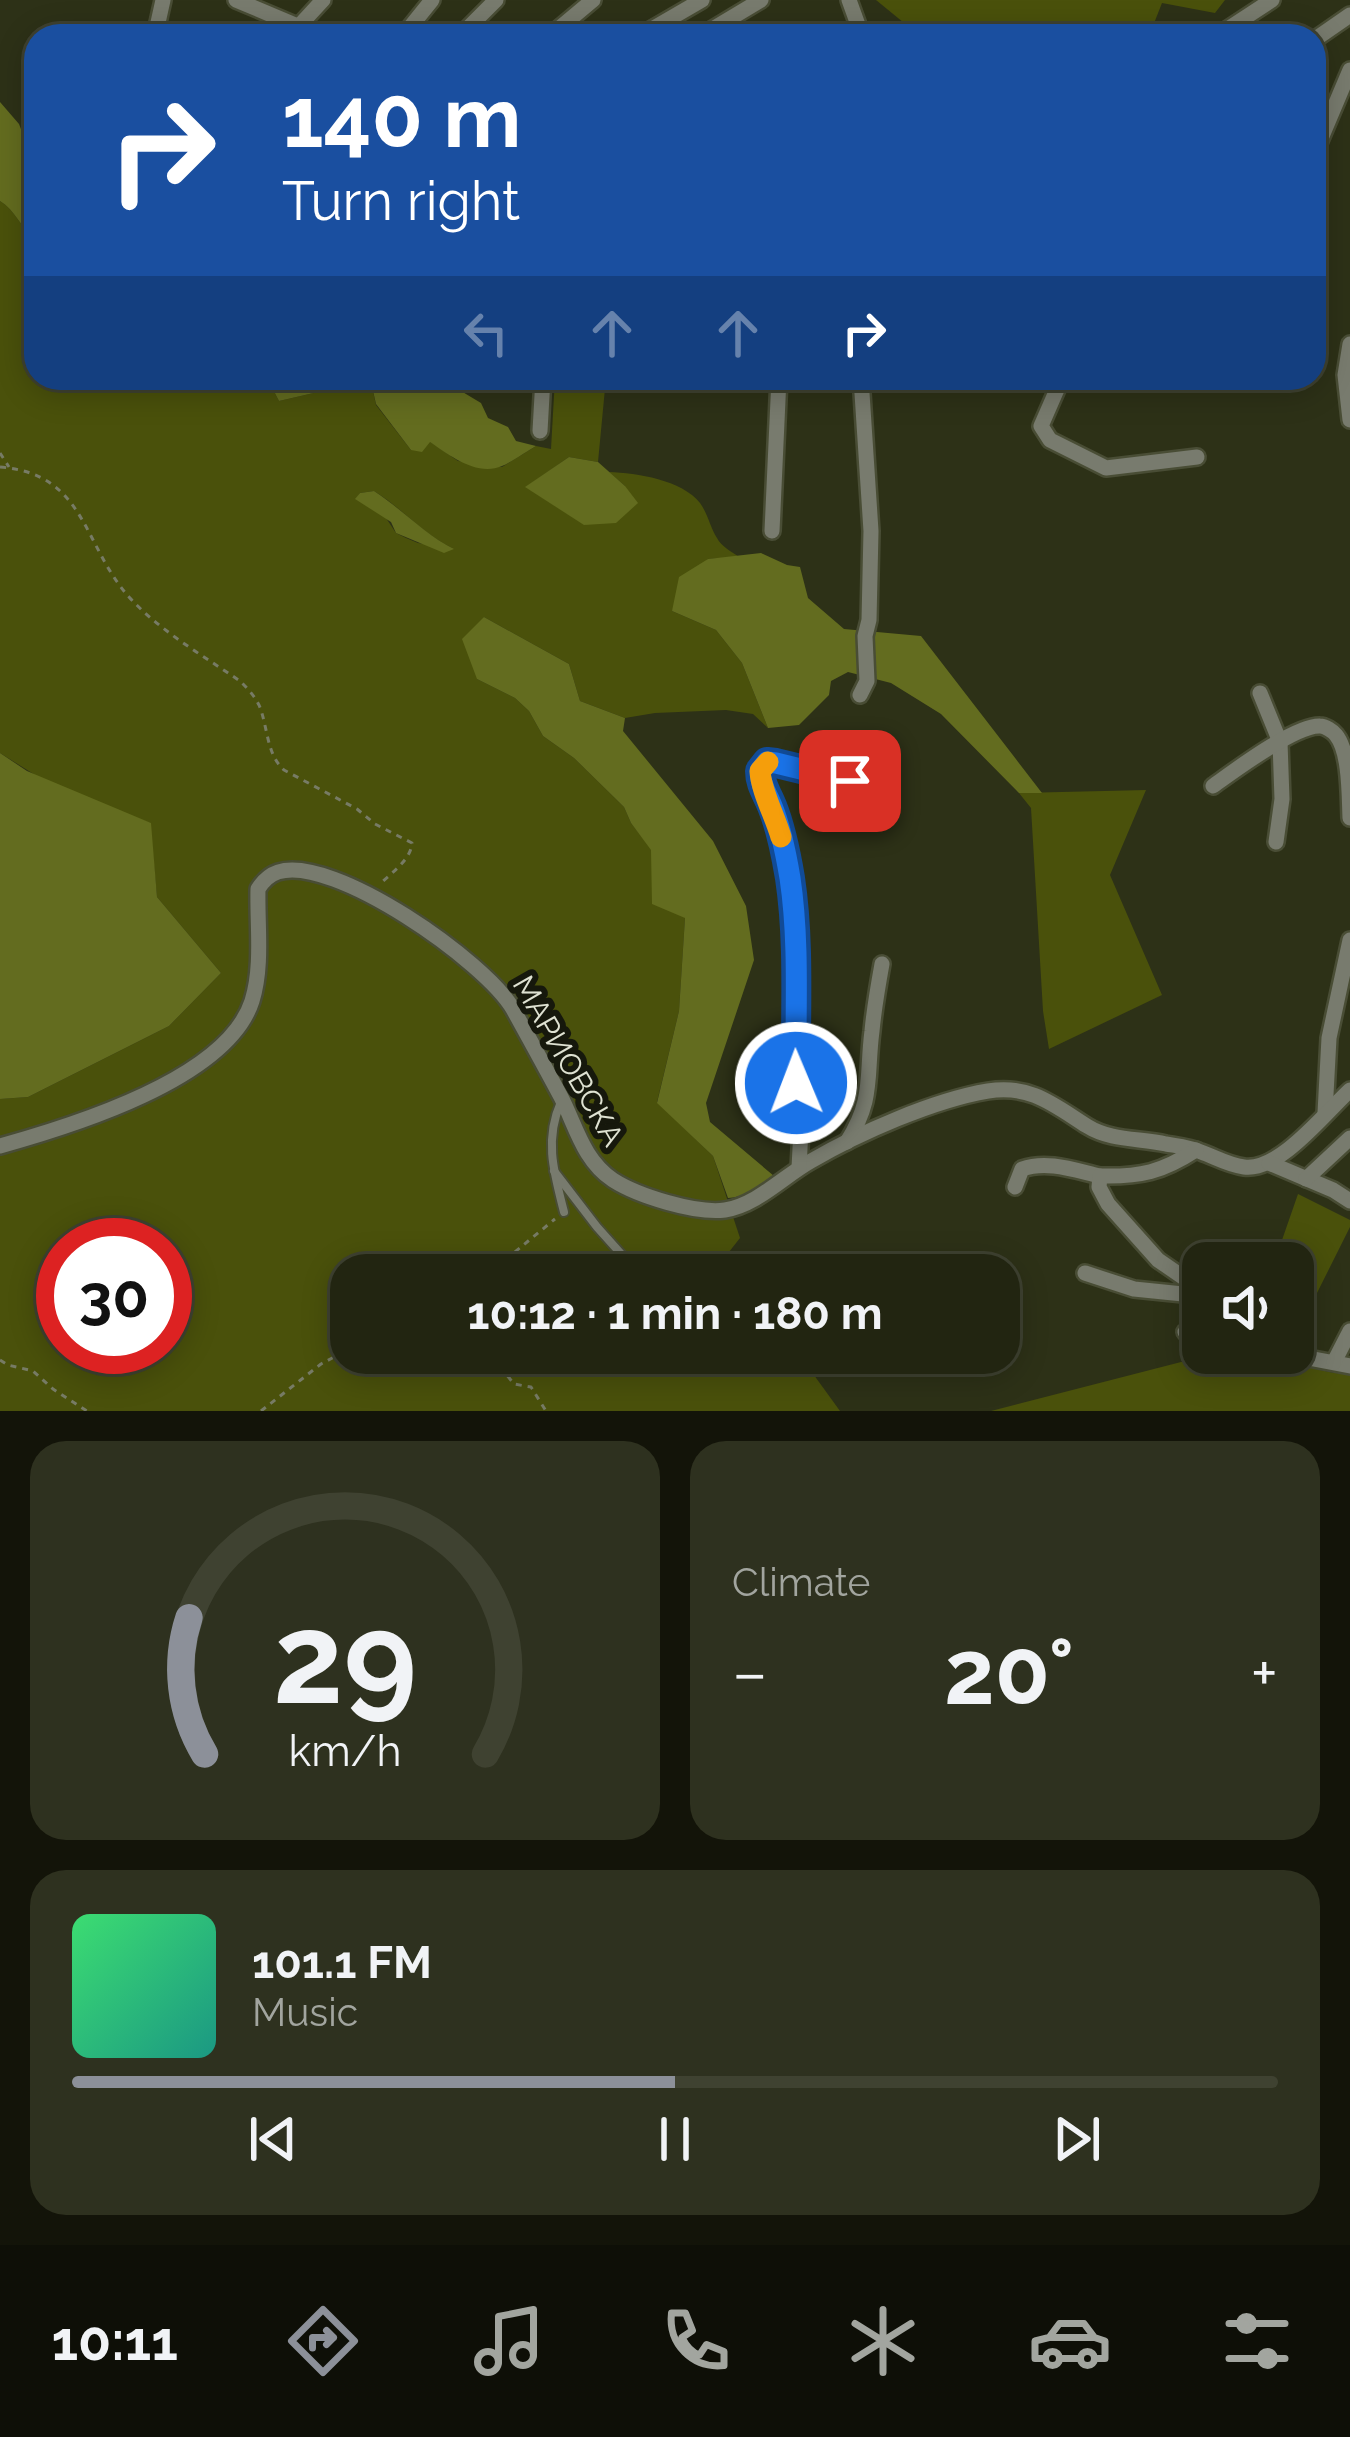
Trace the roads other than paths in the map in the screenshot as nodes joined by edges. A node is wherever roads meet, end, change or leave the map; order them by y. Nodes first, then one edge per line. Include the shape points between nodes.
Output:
1 (236, 0) edge
2 (322, 0) edge
3 (432, 0) edge
4 (496, 0) edge
5 (593, 0) edge
6 (701, 0) edge
7 (761, 0) edge
8 (1272, 0) edge
9 (294, 24) edge
10 (301, 24) edge
11 (413, 24) edge
12 (472, 24) edge
13 (564, 24) edge
14 (660, 24) edge
15 (721, 24) edge
16 (1235, 24) edge
17 (1350, 70) edge
18 (1326, 127) edge
19 (1350, 344) edge
20 (542, 390) edge
21 (778, 390) edge
22 (862, 390) edge
23 (1057, 390) edge
24 (1350, 420) edge
25 (540, 431) dead end
26 (1197, 457) dead end
27 (772, 531) dead end
28 (1260, 693) dead end
29 (860, 695) dead end
30 (1280, 742) junction
31 (1213, 785) dead end
32 (888, 790) dead end
33 (1350, 818) edge
34 (1276, 842) dead end
35 (1350, 940) edge
36 (882, 964) dead end
37 (1350, 1090) edge
38 (562, 1100) junction
39 (1324, 1113) junction
40 (1350, 1138) edge
41 (847, 1142) junction
42 (0, 1147) edge
43 (1196, 1150) junction
44 (1269, 1163) junction
45 (799, 1168) junction
46 (554, 1171) junction
47 (1100, 1176) junction
48 (1306, 1179) junction
49 (1015, 1187) dead end
50 (1350, 1201) edge
51 (564, 1212) road end
52 (621, 1254) edge
53 (1085, 1273) dead end
54 (1350, 1331) edge
55 (1342, 1364) edge

1 - 9 street
2 - 10 street
3 - 11 street
4 - 12 street
5 - 13 street
6 - 14 street
7 - 15 street
8 - 16 street
17 - 18 street
19 - 24 street
20 - 25 street
21 - 27 street
22 - 29 street via 871,551
23 - 26 street via 1041,426 1046,436 1098,465
28 - 30 street
30 - 31 street
30 - 33 street via 1319,725 1334,731
30 - 34 street
32 - 45 street via 776,763 760,771 790,879
35 - 39 street via 1329,1037
36 - 41 street via 867,1099
37 - 39 street
38 - 42 street, МАРИОВСКА via 487,976 370,894 281,870 258,889 251,1003 222,1047 136,1097
38 - 45 street, МАРИОВСКА via 597,1166 661,1199 723,1210
38 - 46 lane via 552,1122
39 - 44 street
40 - 48 street
41 - 43 street, МАРИОВСКА via 941,1103 1012,1088 1101,1134
41 - 45 street, МАРИОВСКА
43 - 44 street via 1247,1168
43 - 47 street via 1153,1173
44 - 48 street
46 - 51 lane
46 - 52 lane
47 - 49 street via 1031,1165
47 - 53 street via 1108,1204 1192,1288 1161,1292
48 - 50 street
54 - 55 street

